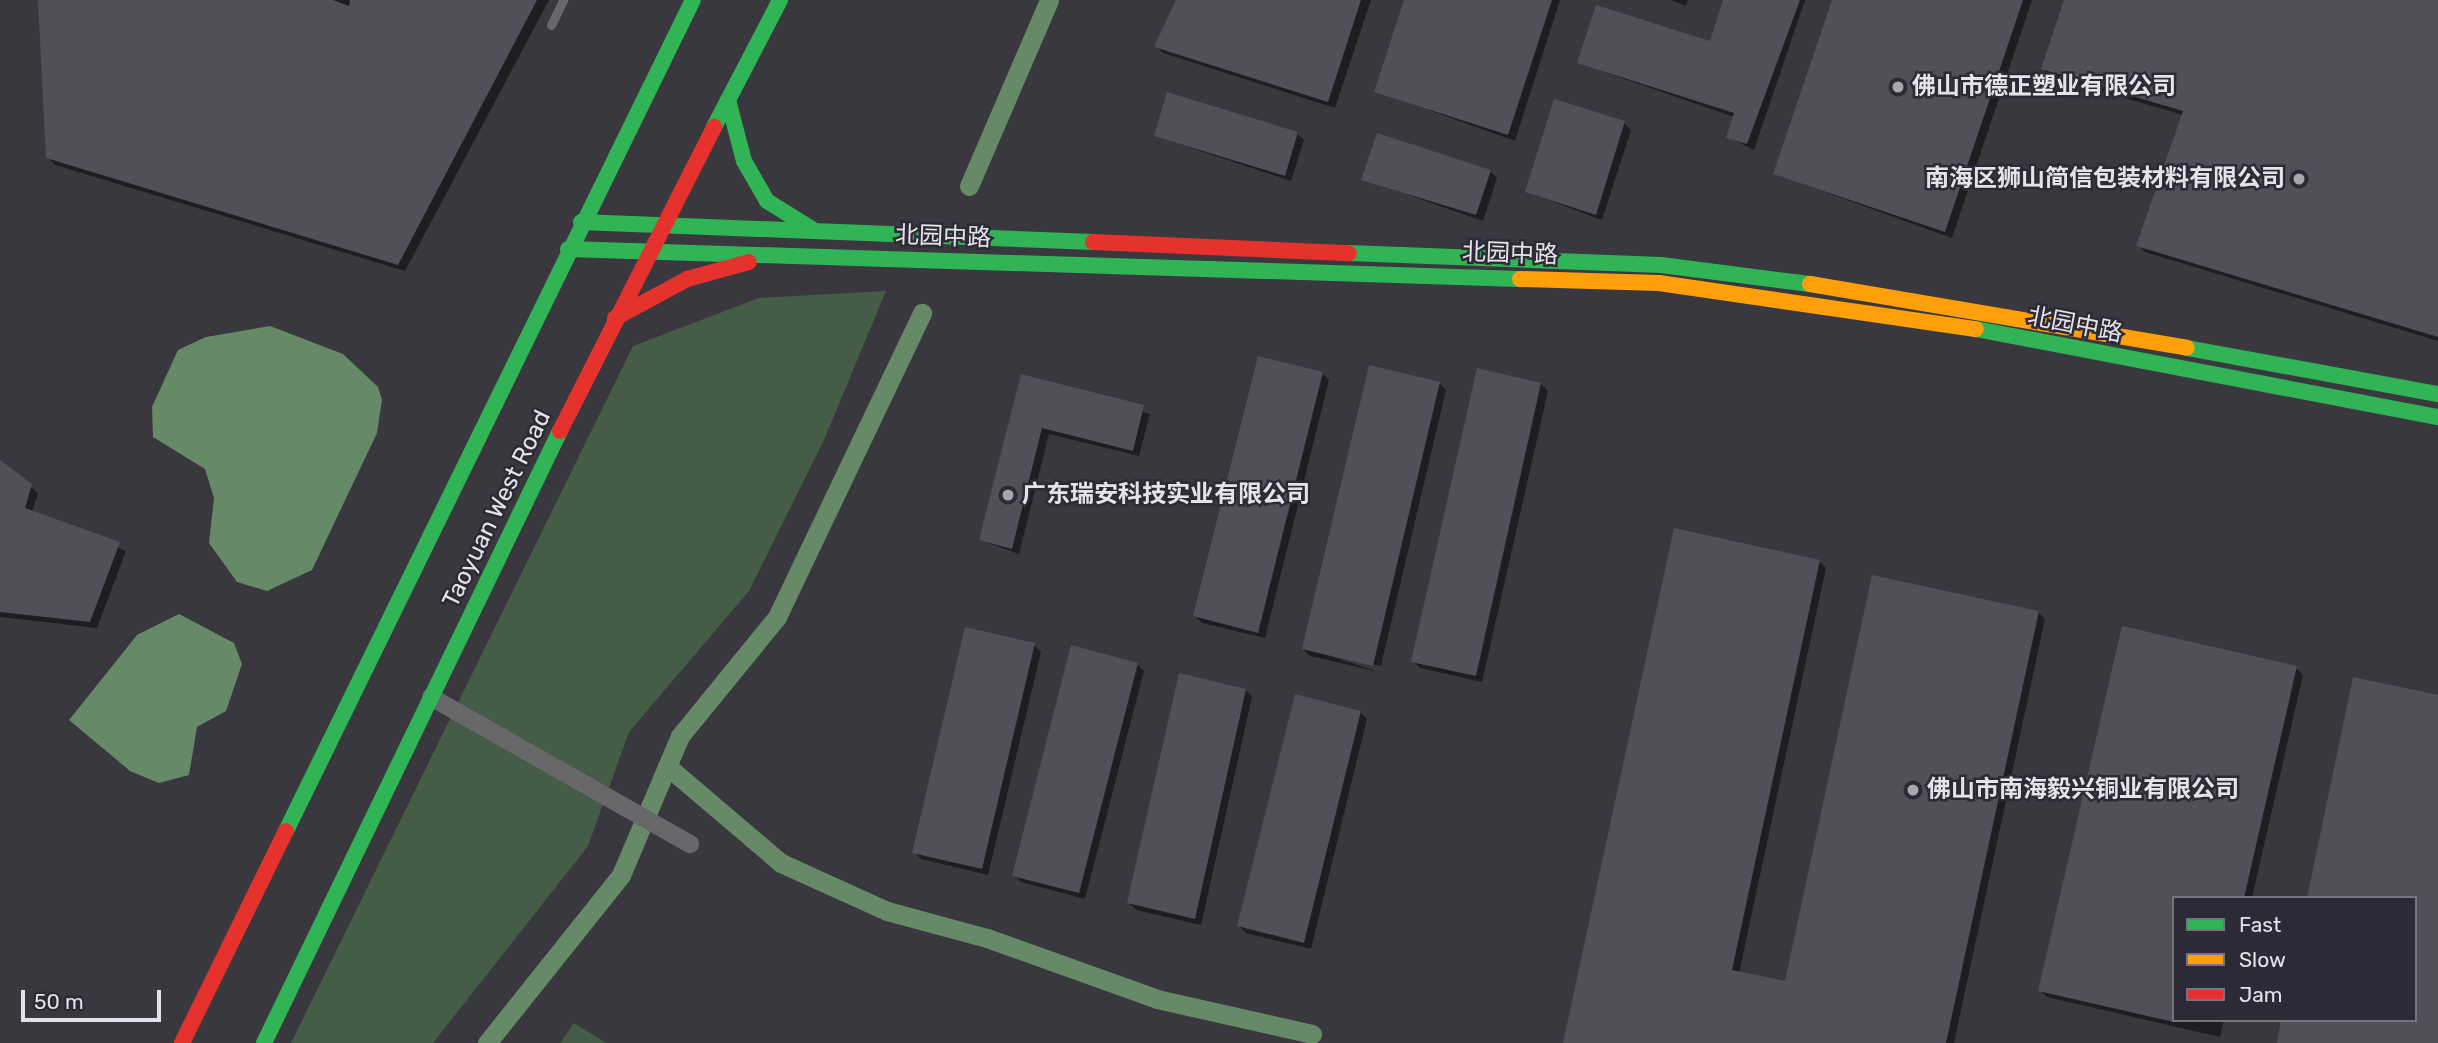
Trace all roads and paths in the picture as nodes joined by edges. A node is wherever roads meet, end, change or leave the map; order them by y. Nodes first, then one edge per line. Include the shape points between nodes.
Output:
1 (564, 0) edge
2 (693, 0) edge
3 (780, 0) edge
4 (551, 25) dead end
5 (728, 100) junction
6 (581, 222) junction
7 (663, 225) junction
8 (816, 231) junction
9 (568, 249) junction
10 (649, 251) junction
11 (775, 255) junction
12 (615, 318) junction
13 (2438, 394) edge
14 (2438, 417) edge
15 (431, 698) junction
16 (690, 844) dead end
17 (182, 1043) edge
18 (264, 1043) edge

1 - 4 lane
2 - 6 street, Taoyuan West Road
3 - 5 street, Taoyuan West Road
5 - 7 street, Taoyuan West Road
5 - 8 street via 744,161 767,201
6 - 7 street, 北园中路
6 - 9 street, Taoyuan West Road
7 - 8 street, 北园中路
7 - 10 street, Taoyuan West Road
8 - 13 street, 北园中路 via 1661,265 1899,296
9 - 10 street, 北园中路
9 - 17 street, Taoyuan West Road
10 - 11 street, 北园中路
10 - 12 street, Taoyuan West Road
11 - 12 street via 687,279
11 - 14 street, 北园中路 via 1659,283 1896,314
12 - 15 street, Taoyuan West Road
15 - 16 street
15 - 18 street, Taoyuan West Road

